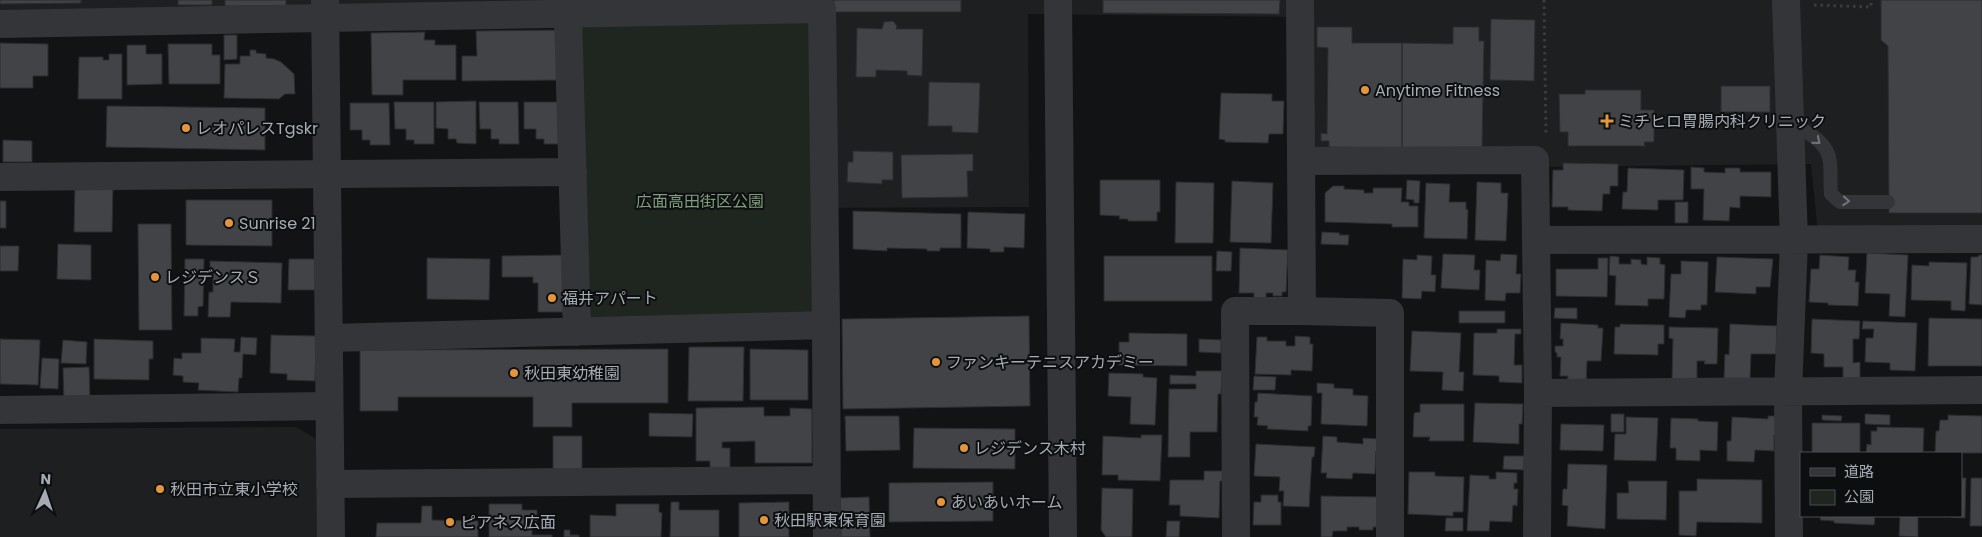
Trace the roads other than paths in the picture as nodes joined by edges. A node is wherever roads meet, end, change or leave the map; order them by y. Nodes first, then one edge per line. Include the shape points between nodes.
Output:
1 (1058, 0) edge
2 (1300, 0) edge
3 (1786, 4) edge
4 (822, 5) edge
5 (325, 9) edge
6 (568, 15) junction
7 (0, 24) edge
8 (1789, 122) junction
9 (1301, 161) junction
10 (573, 172) junction
11 (327, 174) junction
12 (0, 177) edge
13 (1888, 202) dead end
14 (1982, 239) edge
15 (1536, 240) junction
16 (1794, 241) junction
17 (1302, 311) junction
18 (826, 324) junction
19 (577, 332) junction
20 (329, 338) junction
21 (1982, 390) edge
22 (1538, 393) junction
23 (1788, 393) junction
24 (329, 406) junction
25 (0, 410) edge
26 (826, 480) junction
27 (330, 484) junction
28 (331, 537) edge
29 (827, 537) edge
30 (1063, 537) edge
31 (1236, 537) edge
32 (1390, 537) edge
33 (1537, 537) edge
34 (1789, 537) edge

1 - 30 street
2 - 9 street
3 - 8 street
4 - 6 street
4 - 18 street
5 - 6 street
5 - 7 street
5 - 11 street
6 - 10 street
8 -> 13 lane via 1822,144 1828,152 1834,198 1840,202
8 - 16 street
9 - 15 street via 1536,160
9 - 17 street
10 - 11 street
10 - 19 street
11 - 12 street
11 - 20 street
14 - 16 street
15 - 16 street
15 - 22 street
16 - 23 street
17 - 31 street via 1235,312
17 - 32 street via 1390,313
18 - 19 street
18 - 26 street
19 - 20 street
20 - 24 street
21 - 23 street
22 - 23 street
22 - 33 street
23 - 34 street
24 - 25 street
24 - 27 street
26 - 27 street
26 - 29 street
27 - 28 street

